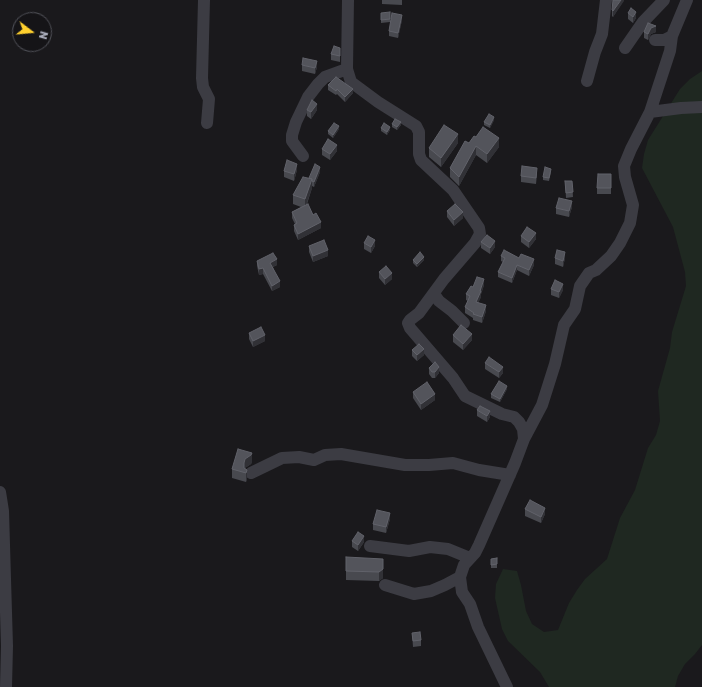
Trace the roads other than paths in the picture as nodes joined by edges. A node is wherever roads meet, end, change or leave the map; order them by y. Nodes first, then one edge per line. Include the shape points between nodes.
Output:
1 (204, 0) edge
2 (348, 0) edge
3 (606, 0) edge
4 (664, 0) edge
5 (682, 1) edge
6 (672, 36) junction
7 (656, 40) dead end
8 (625, 48) dead end
9 (346, 69) junction
10 (588, 81) dead end
11 (702, 107) edge
12 (650, 112) junction
13 (207, 123) dead end
14 (303, 156) dead end
15 (434, 294) junction
16 (464, 324) dead end
17 (524, 439) junction
18 (251, 473) dead end
19 (510, 475) junction
20 (0, 492) edge
21 (370, 546) dead end
22 (470, 558) junction
23 (460, 577) junction
24 (385, 584) dead end
25 (6, 687) edge
26 (507, 687) edge

1 - 13 street via 203,87 209,99
2 - 9 street
3 - 10 street via 602,34
4 - 8 street via 643,22
5 - 6 street
6 - 7 street
6 - 12 street via 670,51
9 - 14 street via 325,77 308,97 292,135 292,141
9 - 15 street via 350,82 416,126 419,132 421,160 453,190 480,228 475,243
11 - 12 street
12 - 17 street via 624,166 633,205 630,223 611,256 589,273 580,286 576,309 564,325 542,405
15 - 16 street
15 - 17 street via 410,320 410,328 465,396 514,417 523,429
17 - 19 street
18 - 19 street via 282,458 299,457 314,460 325,455 340,454 404,465 453,463
19 - 22 street via 479,545
20 - 25 street via 3,511
21 - 22 street via 409,551 430,547 448,549
22 - 23 street via 464,565
23 - 24 street via 431,591 414,594
23 - 26 street via 462,592 470,604 478,627

